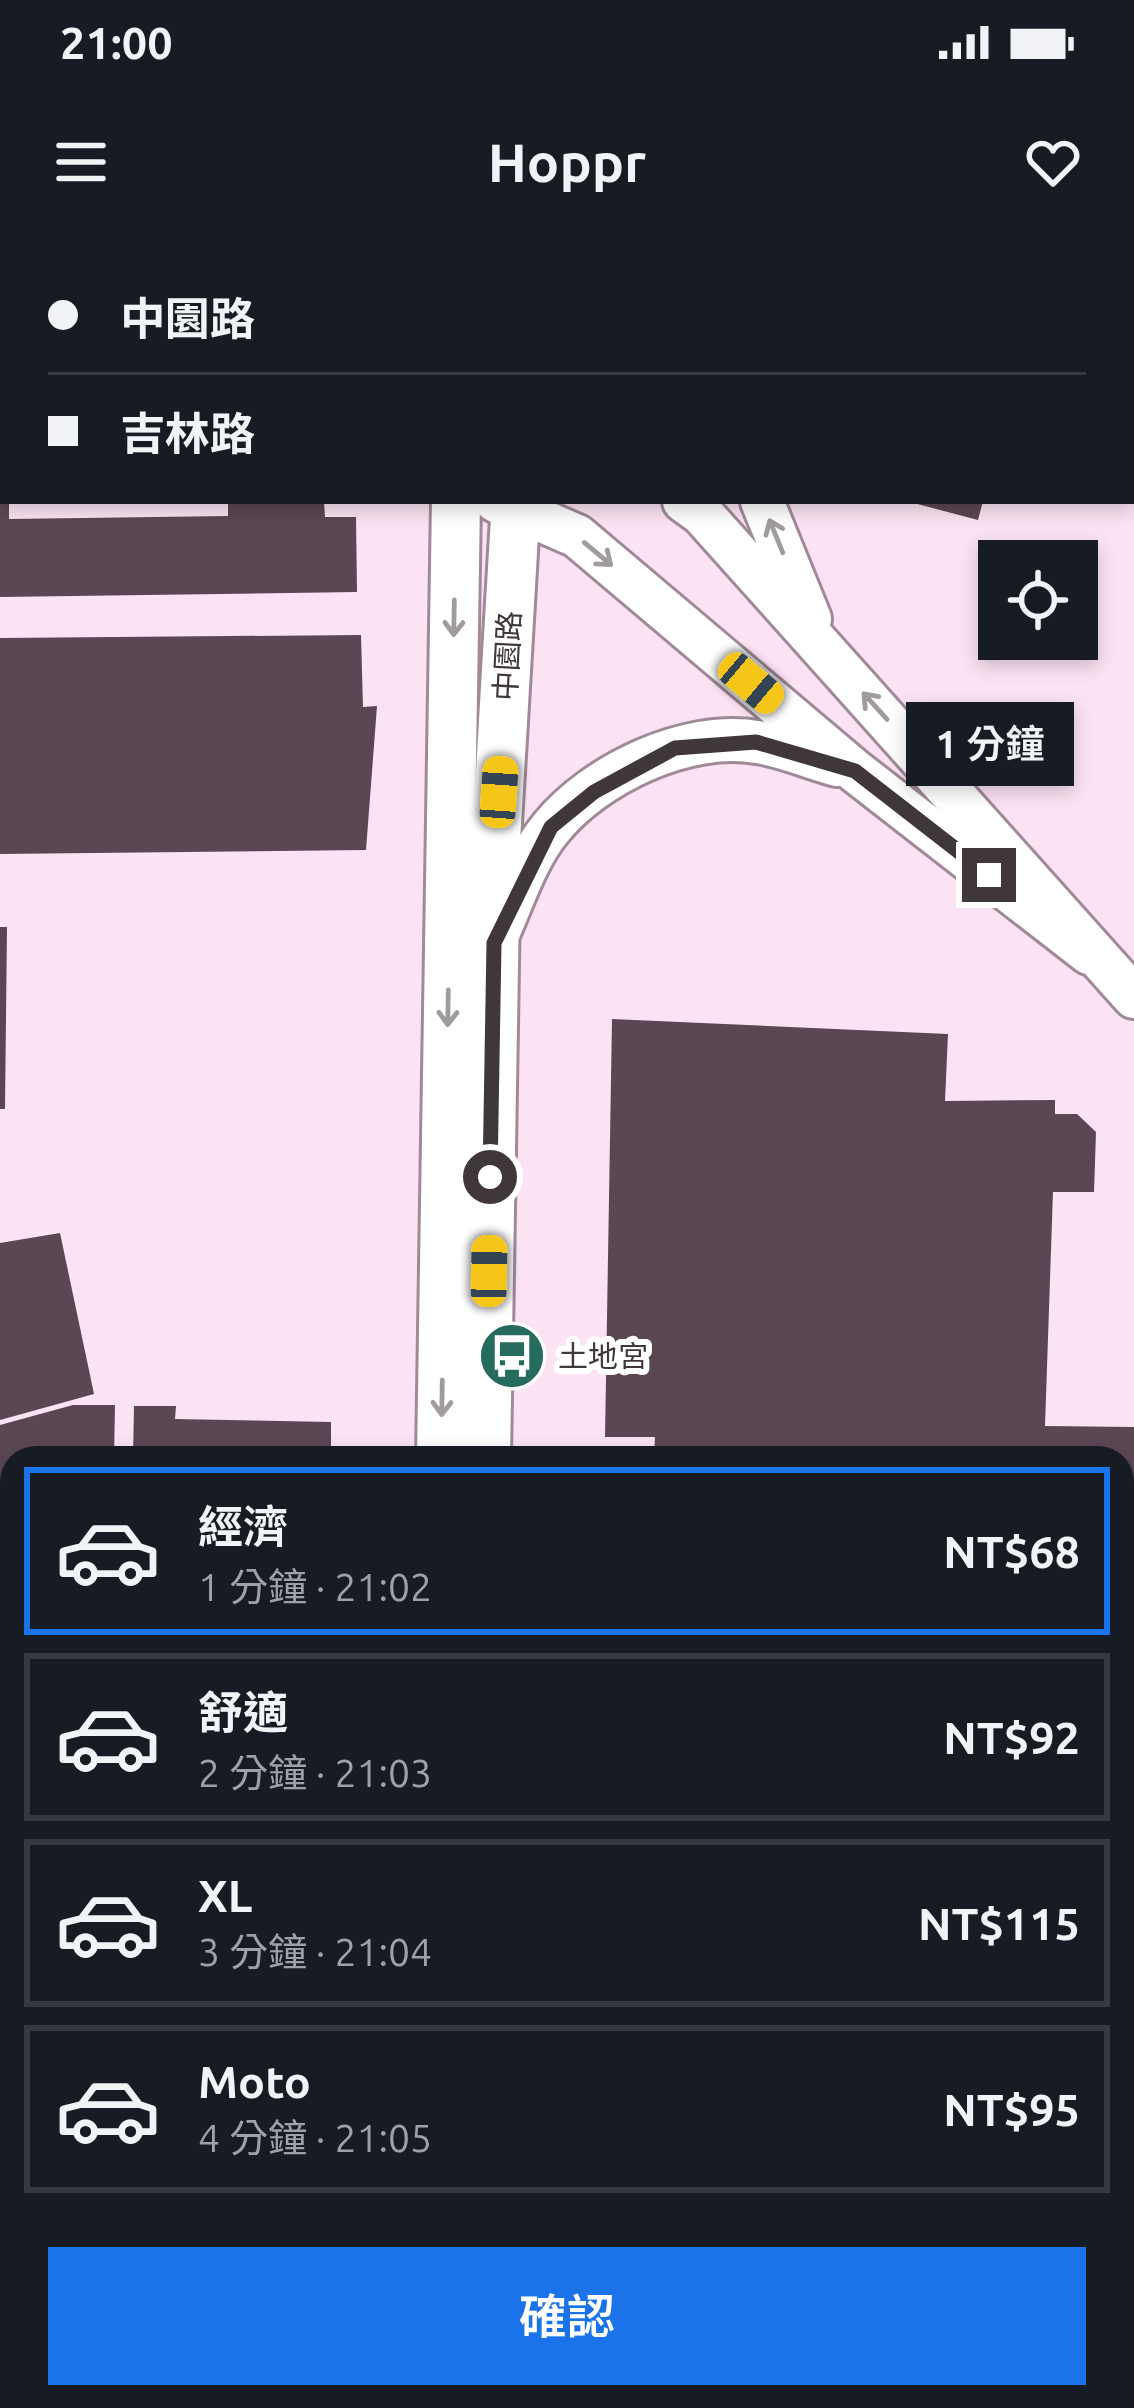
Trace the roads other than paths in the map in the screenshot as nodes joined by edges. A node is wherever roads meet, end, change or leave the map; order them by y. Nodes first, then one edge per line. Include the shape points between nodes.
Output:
1 (456, 504) edge
2 (509, 504) edge
3 (513, 504) edge
4 (688, 504) edge
5 (763, 504) edge
6 (822, 648) junction
7 (855, 771) junction
8 (494, 943) junction
9 (1089, 953) junction
10 (1134, 997) edge
11 (441, 1446) edge
12 (486, 1446) edge

1 -> 11 main road, 中園路
2 - 8 main road, 中園路
3 -> 7 street via 577,536
4 - 6 street
6 -> 5 street
9 -> 6 street
7 - 8 street via 756,742 675,748 594,792 551,827
7 - 9 street
8 - 12 main road, 中園路
9 - 10 street

